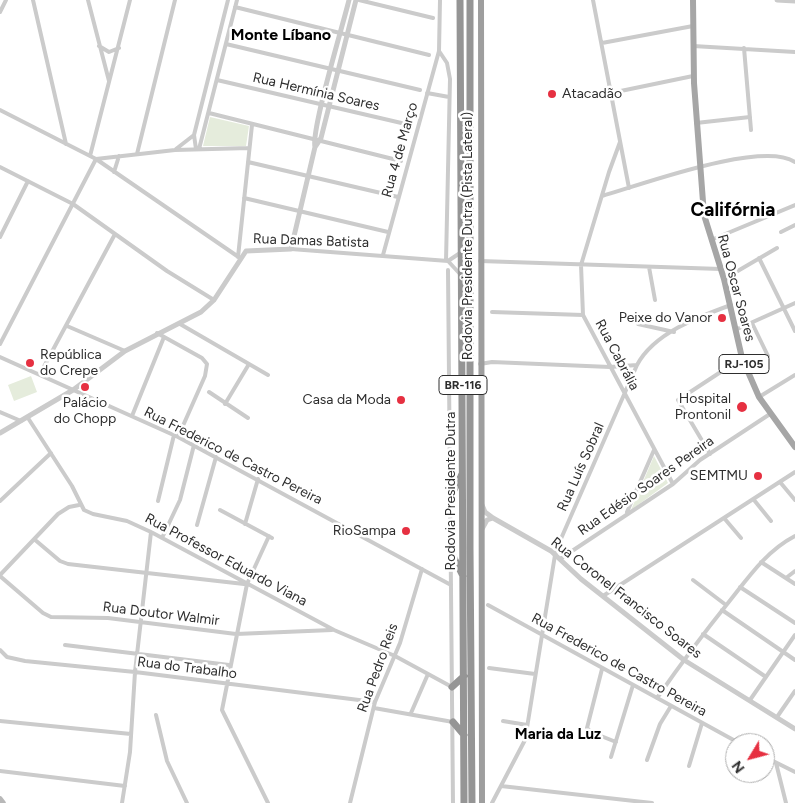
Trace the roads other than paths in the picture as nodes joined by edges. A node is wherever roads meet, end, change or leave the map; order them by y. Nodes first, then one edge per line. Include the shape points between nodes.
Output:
1 (6, 0) edge
2 (33, 0) edge
3 (88, 0) edge
4 (130, 0) edge
5 (175, 0) edge
6 (228, 0) edge
7 (237, 0) edge
8 (349, 0) edge
9 (357, 0) edge
10 (440, 0) edge
11 (460, 0) edge
12 (470, 0) edge
13 (481, 0) edge
14 (593, 0) edge
15 (693, 0) edge
16 (777, 0) edge
17 (795, 1) edge
18 (235, 7) junction
19 (0, 12) edge
20 (433, 18) dead end
21 (693, 26) junction
22 (341, 33) junction
23 (349, 35) junction
24 (602, 43) junction
25 (98, 44) junction
26 (226, 44) junction
27 (693, 46) junction
28 (119, 47) junction
29 (744, 48) junction
30 (439, 51) junction
31 (795, 52) edge
32 (429, 55) dead end
33 (332, 69) junction
34 (339, 71) junction
35 (694, 76) junction
36 (217, 80) junction
37 (109, 84) junction
38 (420, 90) dead end
39 (427, 93) junction
40 (611, 93) junction
41 (449, 97) junction
42 (322, 105) junction
43 (330, 107) junction
44 (0, 110) edge
45 (209, 113) junction
46 (750, 117) junction
47 (696, 123) junction
48 (252, 124) junction
49 (410, 125) dead end
50 (751, 130) dead end
51 (194, 135) junction
52 (317, 141) junction
53 (620, 142) junction
54 (66, 144) junction
55 (250, 148) junction
56 (198, 149) junction
57 (175, 150) junction
58 (137, 154) junction
59 (90, 156) junction
60 (119, 156) junction
61 (96, 159) junction
62 (400, 161) dead end
63 (248, 162) junction
64 (795, 162) edge
65 (0, 167) edge
66 (700, 168) junction
67 (114, 172) junction
68 (308, 176) junction
69 (28, 182) junction
70 (629, 188) junction
71 (602, 196) junction
72 (398, 197) junction
73 (244, 198) junction
74 (73, 204) junction
75 (795, 205) edge
76 (300, 212) junction
77 (795, 225) edge
78 (388, 232) junction
79 (781, 232) dead end
80 (116, 234) junction
81 (0, 237) edge
82 (711, 240) junction
83 (777, 248) dead end
84 (291, 249) junction
85 (462, 251) junction
86 (382, 255) junction
87 (239, 257) junction
88 (759, 258) junction
89 (447, 261) junction
90 (480, 261) junction
91 (581, 265) junction
92 (649, 267) junction
93 (721, 269) junction
94 (448, 270) dead end
95 (462, 277) junction
96 (724, 279) junction
97 (214, 300) junction
98 (656, 300) dead end
99 (795, 303) edge
100 (731, 305) junction
101 (784, 308) junction
102 (492, 312) dead end
103 (583, 314) junction
104 (752, 323) junction
105 (180, 324) junction
106 (638, 324) dead end
107 (67, 326) junction
108 (735, 330) junction
109 (795, 331) edge
110 (674, 332) junction
111 (157, 333) junction
112 (164, 337) junction
113 (0, 344) edge
114 (125, 351) junction
115 (768, 356) dead end
116 (0, 357) edge
117 (742, 358) junction
118 (249, 364) junction
119 (480, 364) junction
120 (637, 365) junction
121 (610, 367) junction
122 (40, 374) junction
123 (268, 375) dead end
124 (795, 375) edge
125 (73, 390) junction
126 (209, 392) dead end
127 (625, 394) junction
128 (758, 397) junction
129 (225, 404) junction
130 (0, 412) edge
131 (770, 414) junction
132 (132, 416) junction
133 (28, 418) junction
134 (248, 418) dead end
135 (21, 421) junction
136 (0, 433) edge
137 (176, 436) junction
138 (194, 445) junction
139 (795, 447) edge
140 (654, 450) junction
141 (51, 453) junction
142 (710, 454) junction
143 (216, 457) junction
144 (463, 472) junction
145 (795, 472) edge
146 (258, 479) junction
147 (780, 482) junction
148 (673, 484) junction
149 (451, 496) junction
150 (754, 500) junction
151 (795, 500) edge
152 (0, 501) edge
153 (158, 501) dead end
154 (481, 502) junction
155 (79, 505) junction
156 (220, 510) dead end
157 (626, 514) junction
158 (493, 518) junction
159 (724, 518) junction
160 (771, 521) dead end
161 (245, 524) junction
162 (197, 525) dead end
163 (151, 532) junction
164 (795, 536) edge
165 (481, 537) junction
166 (162, 538) junction
167 (741, 538) dead end
168 (34, 539) junction
169 (452, 554) junction
170 (558, 557) junction
171 (761, 562) junction
172 (422, 569) junction
173 (222, 570) junction
174 (795, 571) edge
175 (146, 572) junction
176 (0, 575) edge
177 (464, 577) junction
178 (786, 578) junction
179 (214, 580) junction
180 (693, 580) dead end
181 (247, 584) junction
182 (795, 584) edge
183 (451, 585) junction
184 (740, 587) junction
185 (603, 596) junction
186 (488, 605) dead end
187 (726, 605) junction
188 (722, 610) junction
189 (141, 622) junction
190 (795, 623) edge
191 (334, 630) junction
192 (236, 634) junction
193 (703, 634) junction
194 (795, 635) edge
195 (542, 636) junction
196 (65, 645) dead end
197 (0, 650) edge
198 (137, 652) junction
199 (783, 652) junction
200 (395, 656) junction
201 (684, 660) junction
202 (795, 660) edge
203 (229, 665) junction
204 (489, 668) dead end
205 (602, 670) junction
206 (135, 672) junction
207 (428, 674) junction
208 (535, 674) junction
209 (464, 676) junction
210 (766, 676) junction
211 (226, 684) junction
212 (633, 685) junction
213 (452, 687) junction
214 (795, 691) edge
215 (657, 698) junction
216 (750, 700) junction
217 (375, 702) junction
218 (672, 706) junction
219 (374, 708) junction
220 (411, 713) junction
221 (156, 715) dead end
222 (777, 718) junction
223 (0, 721) edge
224 (453, 722) junction
225 (503, 722) dead end
226 (702, 723) junction
227 (527, 725) junction
228 (795, 729) edge
229 (131, 734) junction
230 (725, 735) edge
231 (464, 736) junction
232 (616, 742) junction
233 (612, 758) dead end
234 (647, 760) dead end
235 (776, 763) joint
236 (689, 766) dead end
237 (0, 772) edge
238 (795, 772) edge
239 (125, 786) junction
240 (501, 786) junction
241 (0, 799) edge
242 (3, 803) edge
243 (122, 803) edge
244 (187, 803) edge
245 (268, 803) edge
246 (350, 803) edge
247 (453, 803) edge
248 (464, 803) edge
249 (472, 803) edge
250 (482, 803) edge
251 (492, 803) edge
252 (652, 803) edge
253 (786, 803) edge

1 - 19 street
2 - 54 street
3 - 25 street
4 - 28 street
5 - 58 street
6 - 51 street
7 - 18 street
8 - 22 street
9 - 20 street
9 - 23 street
10 - 30 street
11 - 85 highway, Rodovia Presidente Dutra / BR-116
12 - 249 highway, Rodovia Presidente Dutra / BR-116
13 - 90 highway, Rodovia Presidente Dutra (Pista Lateral) / BR-116
14 - 24 street
15 - 21 main road, Rua Oscar Soares / RJ-105
16 - 17 street
18 - 22 street
18 - 26 street
21 - 24 street
21 - 27 main road, Rua Oscar Soares / RJ-105
22 - 23 street
22 - 33 street
23 - 32 street
23 - 34 street
24 - 40 street
25 - 28 street via 108,52
25 - 37 street
26 - 33 street
26 - 36 street
27 - 29 street
27 - 35 main road, Rua Oscar Soares / RJ-105
28 - 37 street
29 - 31 street
29 - 46 street
30 - 39 street, Rua 4 de Março
30 - 41 street via 448,65
33 - 34 street
33 - 42 street
34 - 38 street
34 - 43 street
35 - 40 street
35 - 47 main road, Rua Oscar Soares / RJ-105
36 - 42 street, Rua Hermínia Soares
36 - 45 street
37 - 59 street
39 - 41 street
39 - 72 street, Rua 4 de Março
40 - 53 street
41 - 89 street
42 - 43 street, Rua Hermínia Soares
42 - 52 street
43 - 49 street, Rua Hermínia Soares
43 - 52 street
44 - 54 street
45 - 48 street
45 - 56 street
46 - 47 street
46 - 50 street
47 - 66 main road, Rua Oscar Soares / RJ-105
48 - 52 street
48 - 55 street
51 - 56 street
51 - 57 street
52 - 62 street
52 - 68 street
53 - 70 street
53 - 71 street, Rua Cabrália
54 - 59 street
55 - 56 street
55 - 63 street
56 - 57 street
57 - 58 street
58 - 60 street
59 - 61 street
60 - 61 street
60 - 67 street
61 - 67 street
61 - 74 street
63 - 68 street
63 - 73 street
64 - 66 street via 786,157 766,155
65 - 69 street
66 - 70 street
66 - 82 main road, Rua Oscar Soares / RJ-105 via 703,206
67 - 87 street
68 - 72 street
68 - 76 street
69 - 74 street
69 - 81 street
70 - 71 street
71 - 91 street, Rua Cabrália
72 - 78 street, Rua 4 de Março
73 - 76 street
73 - 87 street
74 - 80 street
74 - 113 street
75 - 82 street
76 - 78 street
76 - 84 street
77 - 79 street
78 - 86 street, Rua 4 de Março
80 - 97 street
80 - 107 street
82 - 93 main road, Rua Oscar Soares / RJ-105
83 - 88 street
84 - 86 street, Rua Damas Batista
84 - 87 street, Rua Damas Batista via 249,250
85 - 89 street
85 - 95 highway, Rodovia Presidente Dutra / BR-116
86 - 89 street, Rua Damas Batista
87 - 97 street, Rua Damas Batista
88 - 96 street
88 - 101 street
89 - 95 street
90 - 91 street
90 - 119 highway, Rodovia Presidente Dutra (Pista Lateral) / BR-116
91 - 92 street
91 - 103 street, Rua Cabrália
92 - 93 street
92 - 98 street
93 - 96 main road, Rua Oscar Soares / RJ-105
94 - 149 street via 448,480
95 - 144 highway, Rodovia Presidente Dutra / BR-116
96 - 100 main road, Rua Oscar Soares / RJ-105
97 - 105 street, Rua Damas Batista
99 - 101 street
100 - 108 main road, Rua Oscar Soares / RJ-105
100 - 110 street, Rua Luís Sobral
101 - 104 street
101 - 109 street
102 - 103 street
103 - 121 street, Rua Cabrália
104 - 108 street
104 - 115 street
105 - 111 street, Rua Damas Batista
105 - 118 street
106 - 110 street
107 - 114 street
107 - 122 street
108 - 117 main road, Rua Oscar Soares / RJ-105
110 - 120 street, Rua Luís Sobral via 645,352
111 - 112 street
111 - 114 street, Rua Damas Batista
112 - 132 street
112 - 137 street via 207,364 205,376
114 - 125 street, Rua Damas Batista
116 - 122 street, Rua Frederico de Castro Pereira
117 - 128 main road, Rua Oscar Soares / RJ-105
117 - 142 street via 678,400
118 - 123 street
118 - 129 street
119 - 121 street
119 - 154 highway, Rodovia Presidente Dutra (Pista Lateral) / BR-116
120 - 121 street
120 - 127 street, Rua Luís Sobral
121 - 127 street, Rua Cabrália
122 - 125 street, Rua Frederico de Castro Pereira
124 - 128 street
125 - 132 street, Rua Frederico de Castro Pereira
125 - 133 street, Rua Damas Batista
126 - 129 street
127 - 140 street, Rua Cabrália
127 - 170 street, Rua Luís Sobral
128 - 131 main road, Rua Oscar Soares / RJ-105
129 - 134 street
130 - 135 street
131 - 139 main road, Rua Oscar Soares / RJ-105
131 - 142 street, Rua Edésio Soares Pereira
132 - 137 street, Rua Frederico de Castro Pereira
133 - 135 street, Rua Damas Batista
133 - 141 street
135 - 136 street, Rua Damas Batista
137 - 138 street, Rua Frederico de Castro Pereira
137 - 153 street
138 - 143 street, Rua Frederico de Castro Pereira
138 - 166 street via 180,500
140 - 148 street, Rua Cabrália
140 - 157 street
141 - 152 street
141 - 155 street via 72,486
142 - 148 street, Rua Edésio Soares Pereira
143 - 146 street, Rua Frederico de Castro Pereira
143 - 162 street
144 - 149 highway
144 - 177 highway, Rodovia Presidente Dutra / BR-116
145 - 147 street
146 - 161 street
146 - 172 street, Rua Frederico de Castro Pereira
147 - 150 street
147 - 151 street
148 - 157 street, Rua Edésio Soares Pereira
149 - 169 street
150 - 159 street
150 - 160 street
154 - 158 street, Rua Coronel Francisco Soares via 485,512
154 - 165 highway, Rodovia Presidente Dutra (Pista Lateral) / BR-116
155 - 163 street, Rua Professor Eduardo Viana via 88,513 127,521
155 - 168 street via 58,514
156 - 161 street
157 - 170 street, Rua Edésio Soares Pereira
158 - 165 street via 485,522
158 - 170 street, Rua Coronel Francisco Soares
159 - 167 street
159 - 185 street
161 - 181 street via 271,537
163 - 166 street, Rua Professor Eduardo Viana
163 - 175 street
164 - 171 street via 775,548
165 - 250 highway, Rodovia Presidente Dutra (Pista Lateral) / BR-116
166 - 173 street, Rua Professor Eduardo Viana
168 - 175 street via 64,563
168 - 176 street
169 - 177 highway
169 - 183 street
170 - 185 street, Rua Coronel Francisco Soares
170 - 195 street, Rua Luís Sobral
171 - 178 street
171 - 184 street
172 - 183 street, Rua Frederico de Castro Pereira
172 - 200 street, Rua Pedro Reis
173 - 179 street
173 - 181 street, Rua Professor Eduardo Viana
174 - 178 street
175 - 179 street
175 - 189 street
176 - 189 street, Rua Doutor Walmir via 46,615
177 - 209 highway, Rodovia Presidente Dutra / BR-116
178 - 182 street
179 - 181 street
180 - 187 street
181 - 191 street, Rua Professor Eduardo Viana
181 - 192 street
183 - 213 street
184 - 187 street
184 - 190 street
185 - 201 street, Rua Coronel Francisco Soares
186 - 195 street, Rua Frederico de Castro Pereira
187 - 188 street
188 - 193 street
188 - 199 street
189 - 192 street, Rua Doutor Walmir
189 - 198 street
191 - 192 street, Rua Doutor Walmir
191 - 200 street, Rua Professor Eduardo Viana
192 - 203 street
193 - 201 street
193 - 210 street
194 - 199 street
195 - 205 street, Rua Frederico de Castro Pereira
195 - 208 street, Rua Luís Sobral
196 - 198 street
197 - 206 street, Rua do Trabalho via 7,657 20,660
198 - 203 street
198 - 206 street
199 - 202 street
199 - 210 street
200 - 207 street, Rua Professor Eduardo Viana
200 - 217 street, Rua Pedro Reis
201 - 215 street
201 - 216 street, Rua Coronel Francisco Soares
203 - 211 street
204 - 208 street
205 - 212 street, Rua Frederico de Castro Pereira
205 - 232 street via 587,728
206 - 211 street, Rua do Trabalho
206 - 229 street
207 - 213 street, Rua Professor Eduardo Viana
207 - 220 street
208 - 227 street, Rua Luís Sobral
209 - 213 highway
209 - 231 highway, Rodovia Presidente Dutra / BR-116
210 - 216 street
211 - 217 street, Rua do Trabalho
211 - 245 street via 223,713
212 - 215 street, Rua Frederico de Castro Pereira
212 - 232 street
213 - 224 street
214 - 222 street
215 - 218 street, Rua Frederico de Castro Pereira
216 - 222 street, Rua Coronel Francisco Soares
217 - 219 street, Rua Pedro Reis
218 - 226 street, Rua Frederico de Castro Pereira
218 - 234 street via 660,724
219 - 220 street
219 - 246 street, Rua Pedro Reis
220 - 224 street
221 - 244 street via 167,761
222 - 228 street, Rua Coronel Francisco Soares
223 - 229 street
224 - 231 highway
224 - 247 street
225 - 227 street
226 - 230 street, Rua Frederico de Castro Pereira
226 - 236 street
227 - 240 street, Rua Luís Sobral via 523,748
229 - 239 street
231 - 248 highway, Rodovia Presidente Dutra / BR-116
232 - 233 street
235 - 238 street
235 - 253 street
237 - 239 street
239 - 243 street
240 - 251 street, Rua Luís Sobral
240 - 252 street
241 - 242 main road

